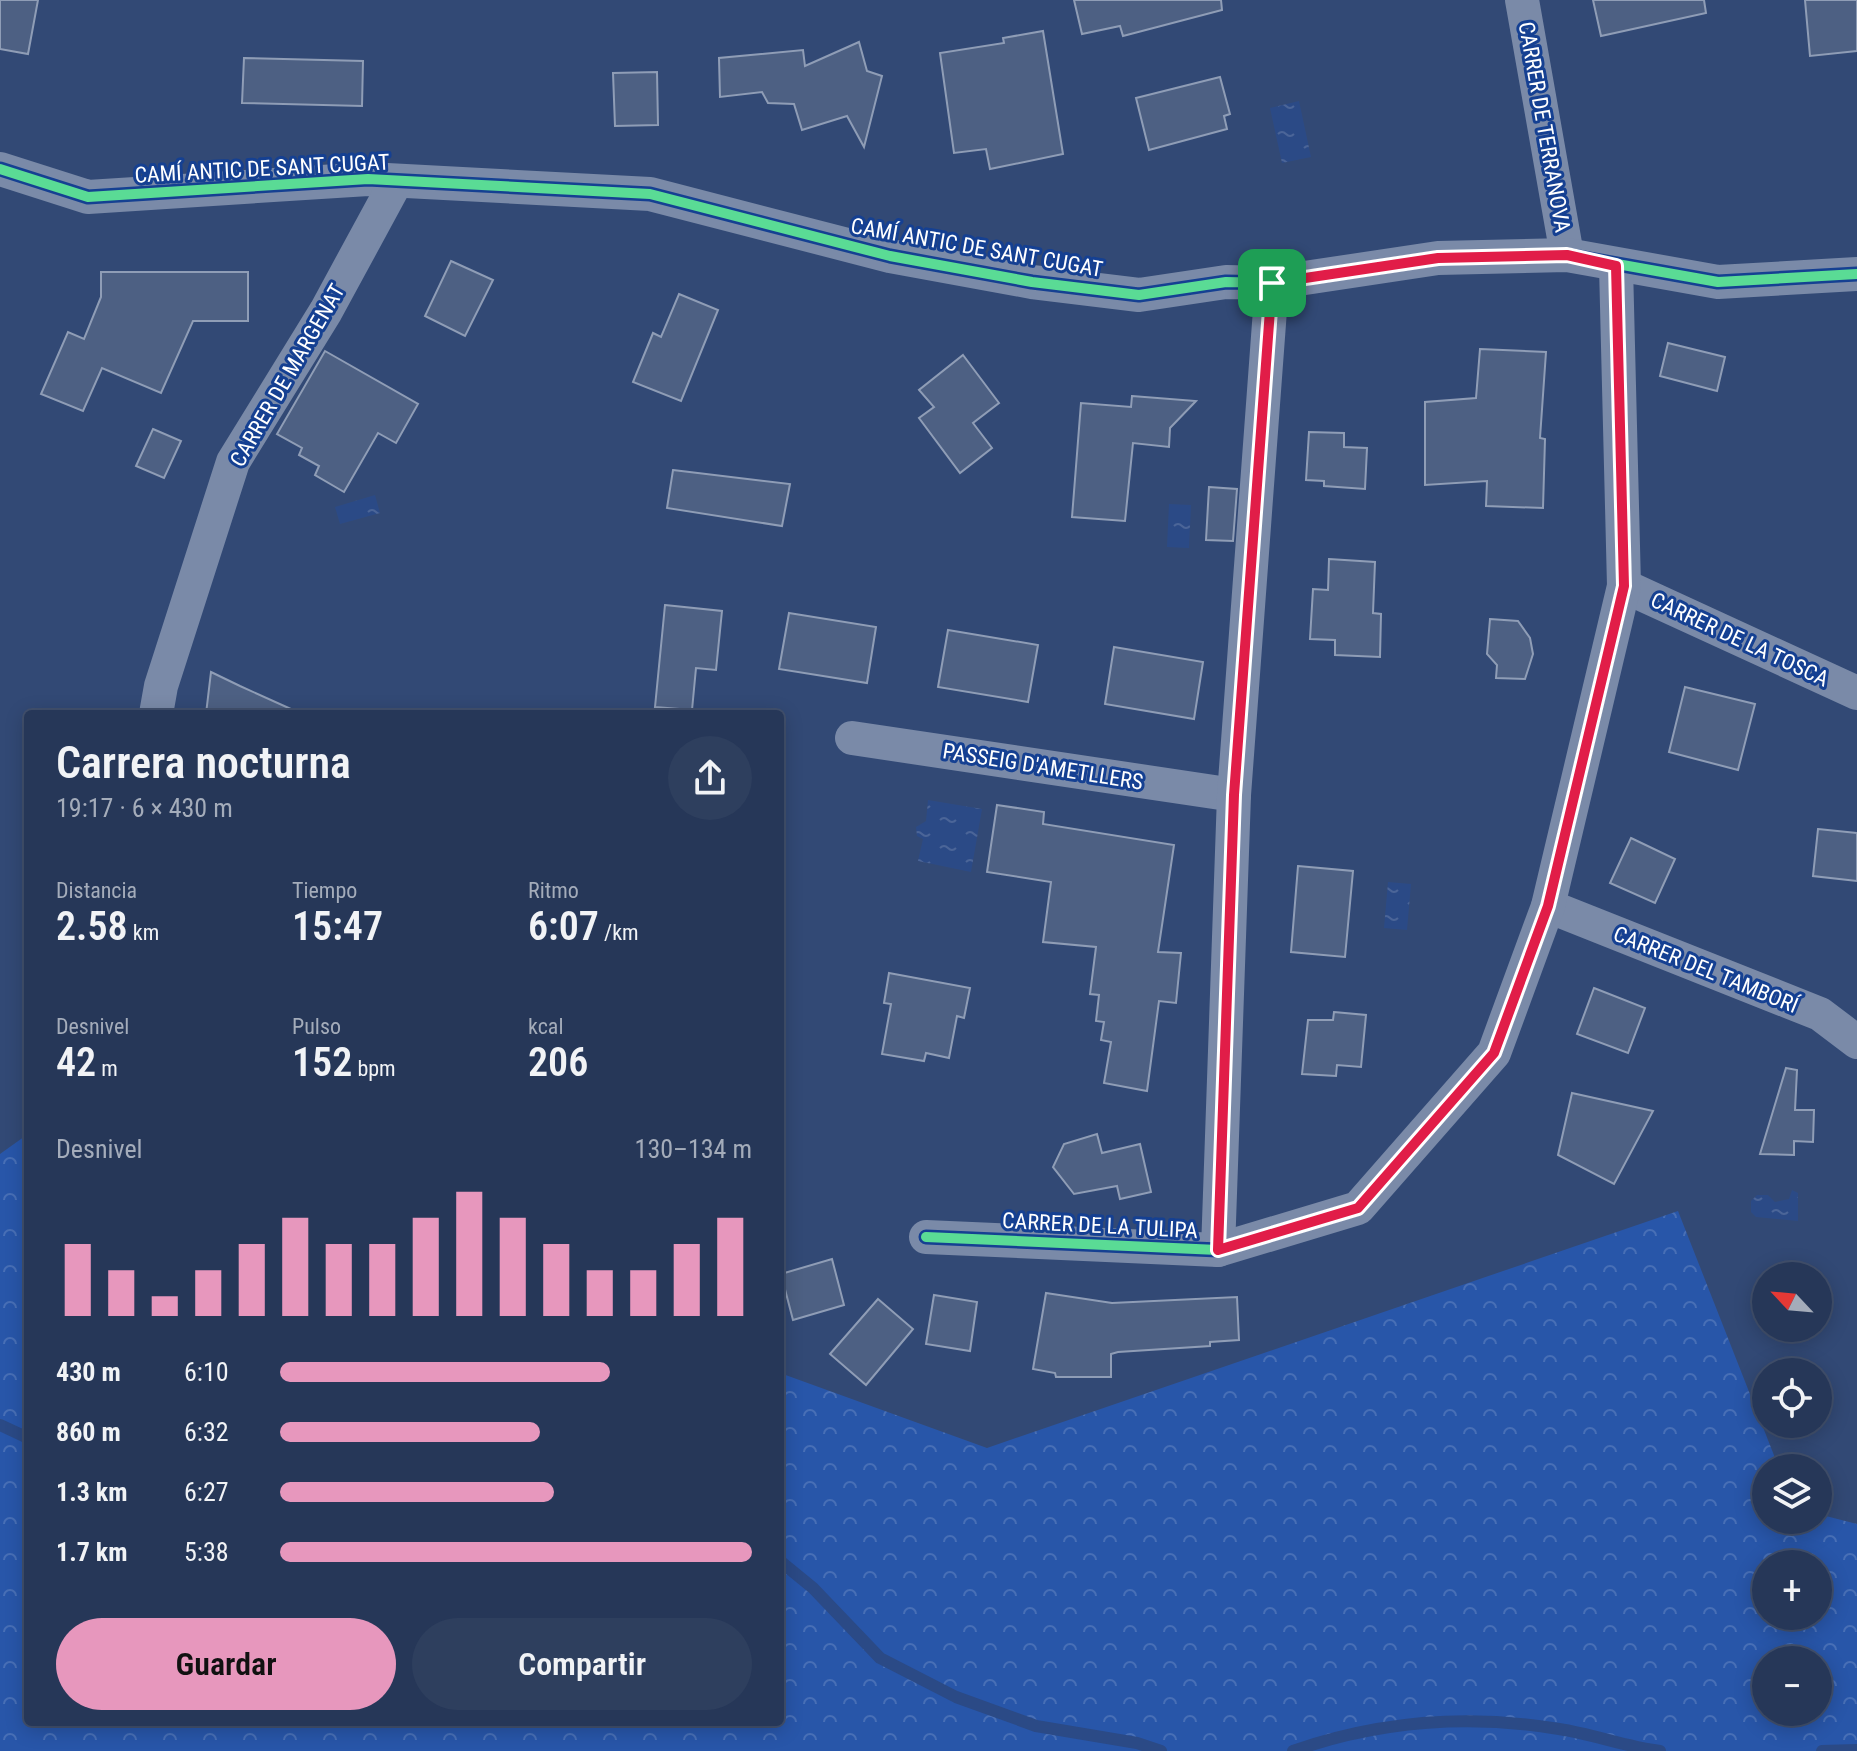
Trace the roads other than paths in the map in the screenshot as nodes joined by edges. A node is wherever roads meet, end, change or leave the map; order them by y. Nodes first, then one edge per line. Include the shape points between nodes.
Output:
1 (1522, 0) edge
2 (0, 169) edge
3 (396, 182) junction
4 (1567, 255) junction
5 (1616, 266) junction
6 (1857, 274) edge
7 (1272, 283) junction
8 (1624, 586) junction
9 (1857, 693) edge
10 (157, 710) edge
11 (852, 738) dead end
12 (1234, 795) junction
13 (1548, 906) junction
14 (1857, 1042) edge
15 (926, 1237) dead end
16 (1218, 1250) junction

1 - 4 street, CARRER DE TERRANOVA
2 - 3 street, CAMÍ ANTIC DE SANT CUGAT via 88,197 368,179
3 - 7 street, CAMÍ ANTIC DE SANT CUGAT via 650,194 890,256 1139,295 1226,282
3 - 10 street, CARRER DE MARGENAT via 326,311 233,462
4 - 5 street, CAMÍ ANTIC DE SANT CUGAT
4 - 7 street, CAMÍ ANTIC DE SANT CUGAT via 1438,258
5 - 6 street, CAMÍ ANTIC DE SANT CUGAT via 1718,282
5 - 8 street, CARRER DE LA TULIPA
7 - 12 street
8 - 9 street, CARRER DE LA TOSCA
8 - 13 street, CARRER DE LA TULIPA
11 - 12 street, PASSEIG D'AMETLLERS
12 - 16 street
13 - 14 street, CARRER DEL TAMBORÍ via 1820,1014
13 - 16 street, CARRER DE LA TULIPA via 1494,1053 1358,1208
15 - 16 street, CARRER DE LA TULIPA

